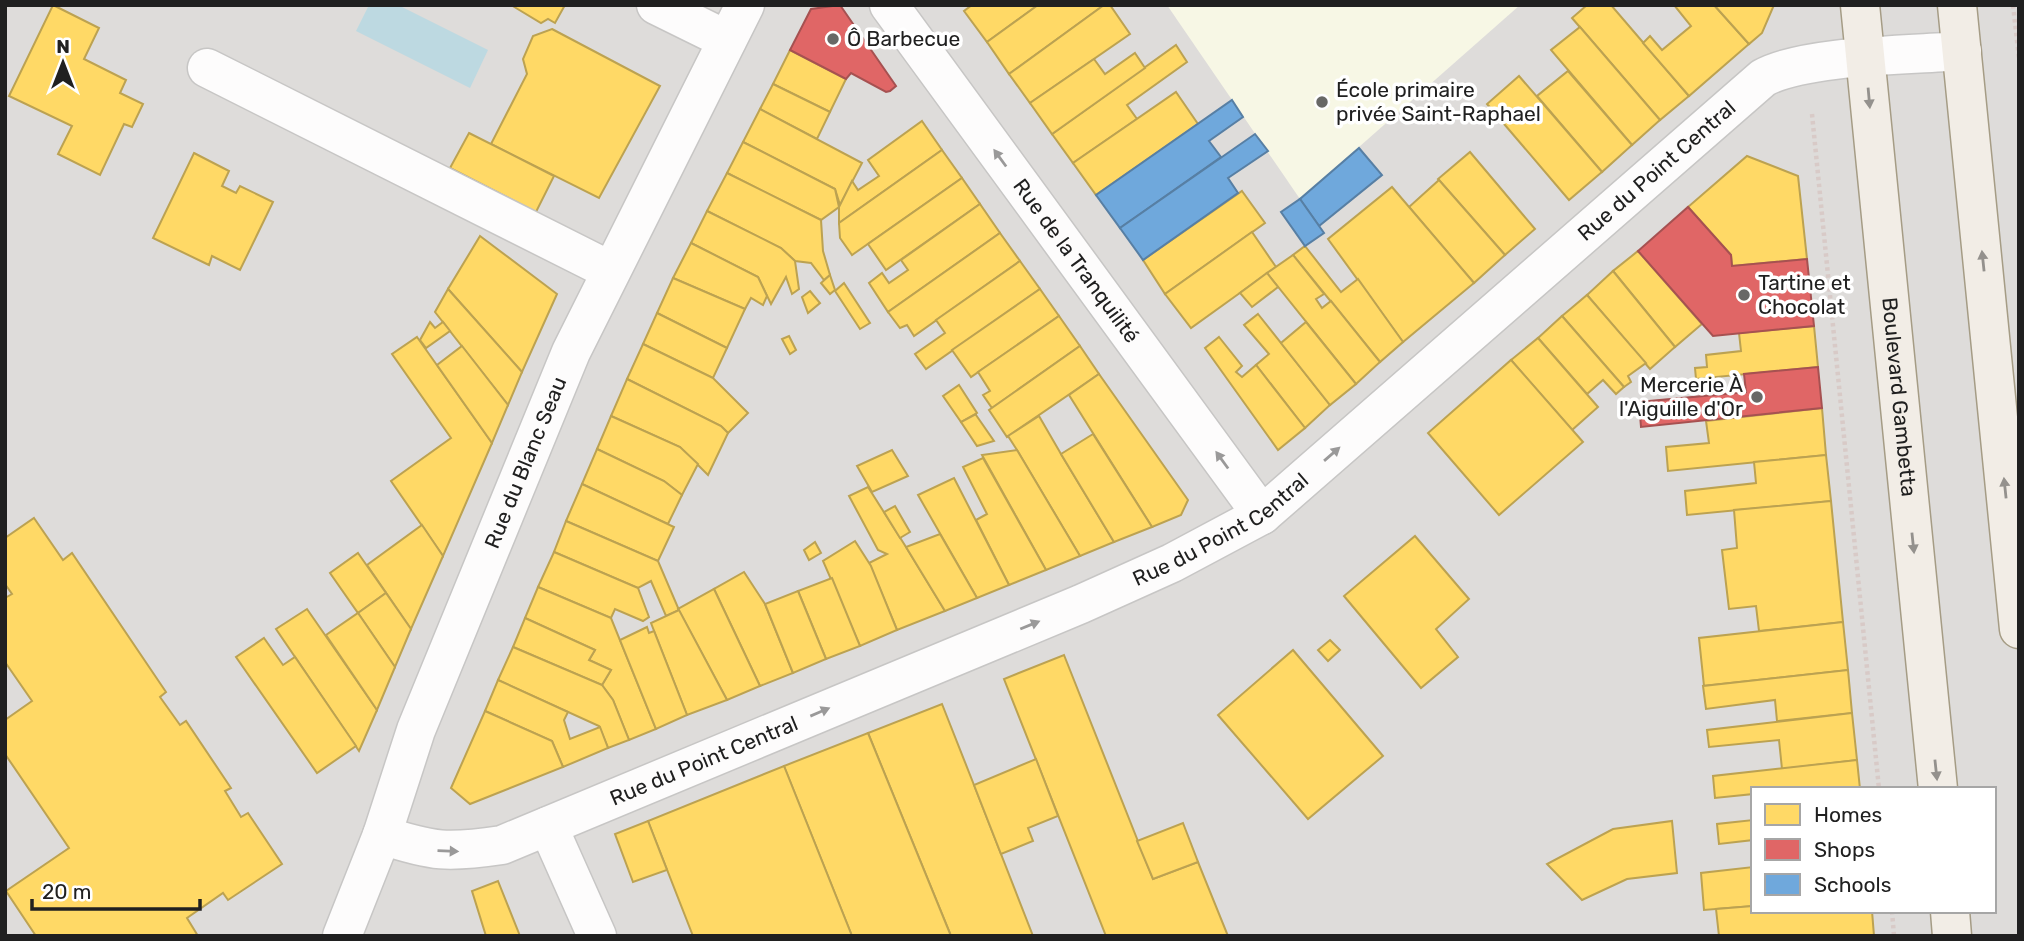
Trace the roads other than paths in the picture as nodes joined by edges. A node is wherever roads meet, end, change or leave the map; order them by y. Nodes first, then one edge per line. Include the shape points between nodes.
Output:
1 (656, 5) edge
2 (745, 5) edge
3 (889, 5) edge
4 (1860, 5) edge
5 (1957, 5) edge
6 (727, 40) junction
7 (1962, 51) junction
8 (1865, 58) junction
9 (207, 68) dead end
10 (611, 271) junction
11 (1262, 515) junction
12 (2015, 561) edge
13 (2019, 629) edge
14 (1938, 787) edge
15 (548, 826) junction
16 (382, 835) junction
17 (1950, 913) edge
18 (342, 936) edge
19 (597, 936) edge
20 (1952, 936) edge

1 - 6 street
2 - 6 street, Rue du Blanc Seau
11 -> 3 street, Rue de la Tranquilité
4 - 8 main road, Boulevard Gambetta
5 - 7 main road
6 - 10 street, Rue du Blanc Seau
7 - 8 street, Rue du Point Central
12 -> 7 main road
11 -> 8 street, Rue du Point Central via 1763,78 1807,64
8 -> 14 main road, Boulevard Gambetta
9 - 10 street
10 - 16 street, Rue du Blanc Seau via 566,364 468,601 416,730
15 -> 11 street, Rue du Point Central via 1082,604
12 - 13 main road
16 -> 15 street, Rue du Point Central via 429,850 461,851 502,845
15 - 19 street
16 - 18 street, Rue du Blanc Seau
17 - 20 main road

